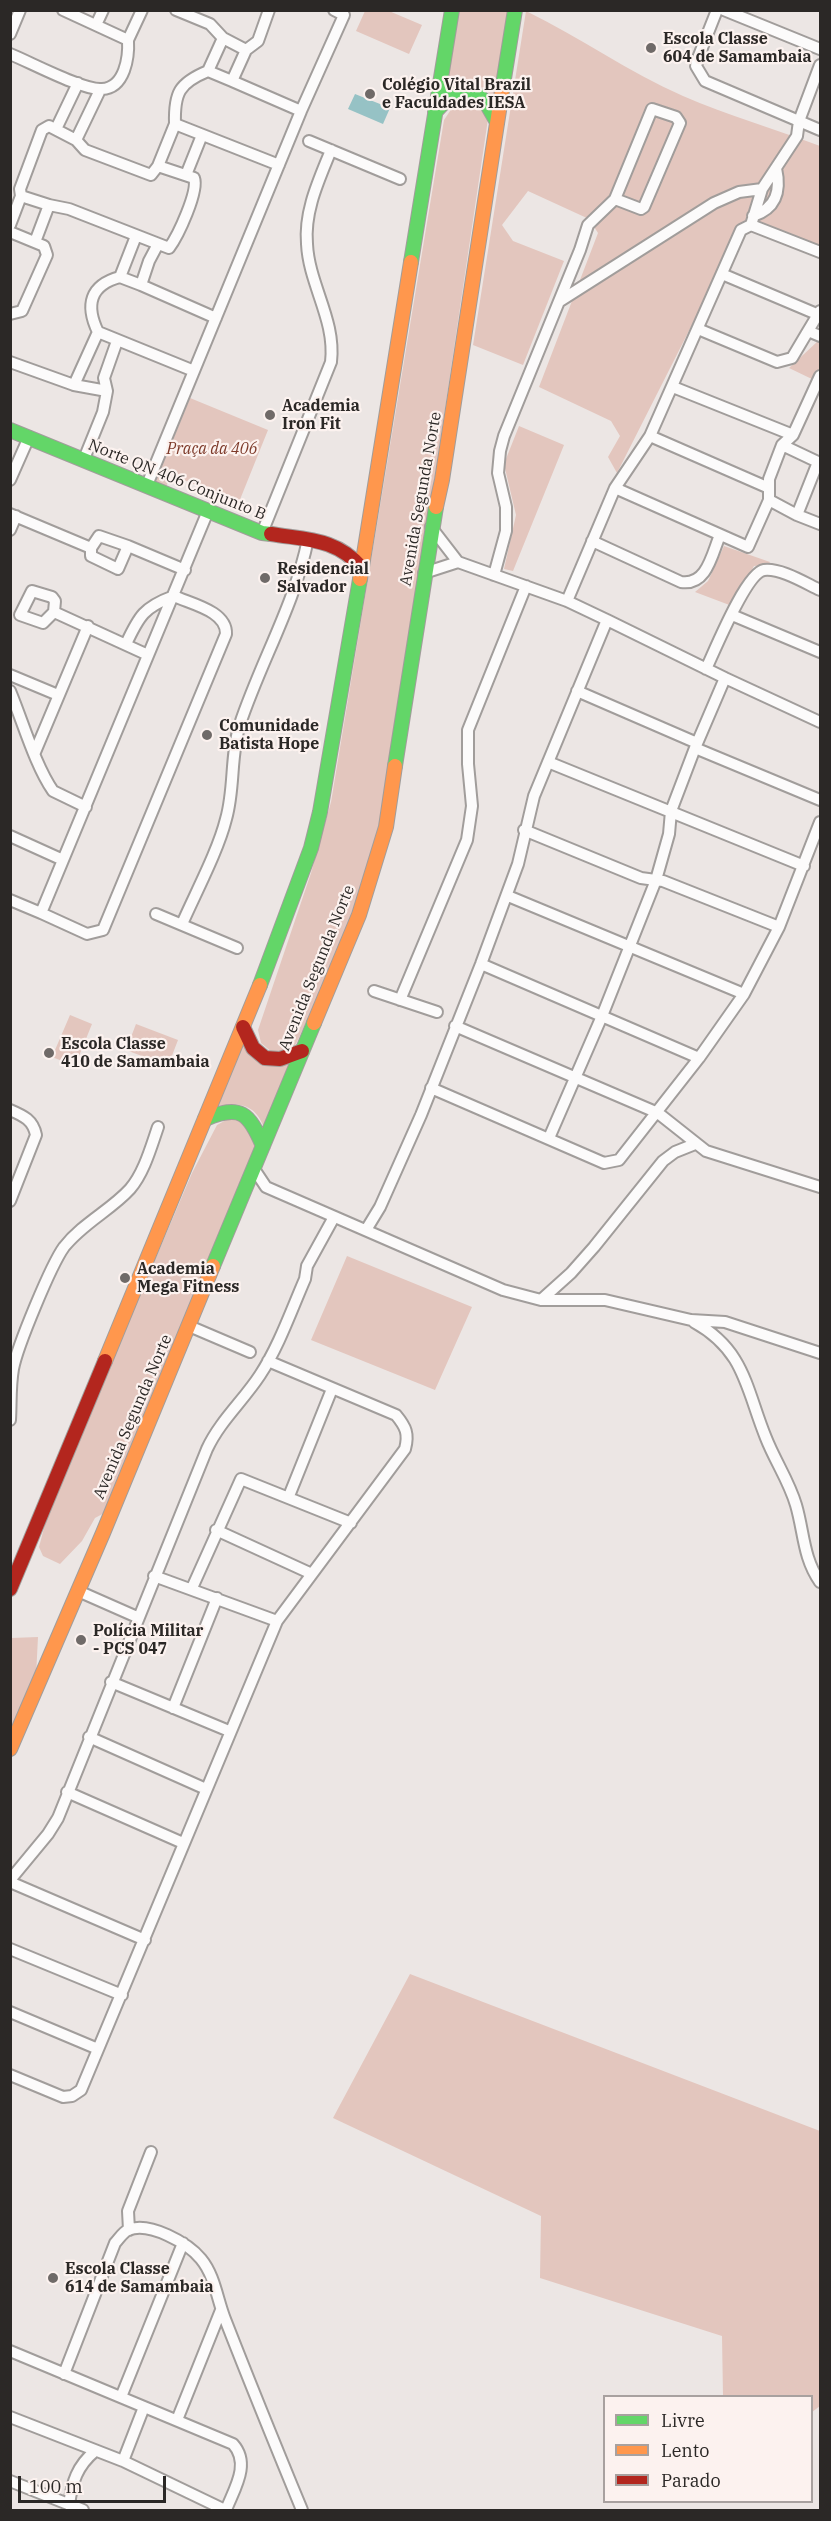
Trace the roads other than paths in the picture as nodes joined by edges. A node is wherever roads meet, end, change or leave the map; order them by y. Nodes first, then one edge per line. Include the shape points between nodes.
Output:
1 (20, 10) edge
2 (63, 10) edge
3 (103, 10) edge
4 (142, 10) edge
5 (176, 10) edge
6 (269, 10) edge
7 (452, 10) edge
8 (515, 10) edge
9 (717, 10) edge
10 (724, 10) edge
11 (341, 12) edge
12 (96, 25) junction
13 (10, 34) edge
14 (223, 38) junction
15 (128, 40) junction
16 (820, 49) edge
17 (246, 50) junction
18 (10, 54) edge
19 (820, 65) edge
20 (208, 71) junction
21 (231, 81) junction
22 (78, 83) junction
23 (99, 90) junction
24 (301, 111) junction
25 (435, 112) junction
26 (799, 121) junction
27 (497, 122) junction
28 (175, 124) junction
29 (56, 129) junction
30 (820, 130) edge
31 (202, 135) junction
32 (76, 140) junction
33 (309, 141) dead end
34 (331, 150) junction
35 (279, 165) junction
36 (158, 166) junction
37 (776, 168) junction
38 (186, 175) junction
39 (400, 179) dead end
40 (762, 189) junction
41 (21, 196) junction
42 (615, 199) junction
43 (49, 205) junction
44 (752, 220) junction
45 (10, 225) edge
46 (10, 232) edge
47 (136, 236) junction
48 (34, 242) junction
49 (158, 244) junction
50 (820, 252) edge
51 (722, 274) junction
52 (120, 277) junction
53 (141, 285) junction
54 (560, 301) junction
55 (820, 313) edge
56 (10, 314) edge
57 (216, 318) junction
58 (698, 329) junction
59 (808, 331) junction
60 (98, 332) junction
61 (820, 336) edge
62 (117, 340) junction
63 (10, 362) edge
64 (194, 371) junction
65 (820, 376) edge
66 (74, 385) junction
67 (673, 387) junction
68 (107, 391) junction
69 (818, 391) edge
70 (10, 430) edge
71 (650, 435) junction
72 (793, 435) junction
73 (29, 437) junction
74 (782, 445) junction
75 (84, 459) junction
76 (819, 463) edge
77 (10, 480) edge
78 (147, 485) junction
79 (615, 488) junction
80 (770, 488) junction
81 (769, 500) junction
82 (208, 511) junction
83 (13, 515) edge
84 (797, 515) junction
85 (820, 524) edge
86 (431, 527) junction
87 (10, 530) edge
88 (262, 533) junction
89 (368, 533) junction
90 (720, 535) junction
91 (308, 539) junction
92 (592, 541) junction
93 (335, 545) junction
94 (128, 546) junction
95 (91, 548) junction
96 (458, 562) junction
97 (362, 568) junction
98 (184, 570) junction
99 (424, 573) junction
100 (494, 575) junction
101 (526, 586) junction
102 (820, 590) edge
103 (174, 596) junction
104 (567, 601) junction
105 (54, 612) junction
106 (15, 613) edge
107 (732, 615) junction
108 (607, 620) junction
109 (88, 626) junction
110 (126, 644) junction
111 (820, 652) edge
112 (148, 654) junction
113 (706, 669) junction
114 (10, 675) edge
115 (725, 678) junction
116 (10, 691) edge
117 (577, 691) junction
118 (58, 695) junction
119 (820, 722) edge
120 (696, 745) junction
121 (35, 752) junction
122 (548, 762) junction
123 (820, 800) edge
124 (86, 807) junction
125 (671, 811) junction
126 (820, 822) edge
127 (524, 830) junction
128 (10, 836) edge
129 (63, 860) junction
130 (804, 866) junction
131 (656, 880) junction
132 (508, 896) junction
133 (10, 900) edge
134 (41, 913) junction
135 (156, 914) dead end
136 (182, 924) junction
137 (779, 927) junction
138 (630, 946) junction
139 (237, 948) dead end
140 (481, 964) junction
141 (374, 992) dead end
142 (744, 994) junction
143 (400, 1000) junction
144 (437, 1012) dead end
145 (602, 1016) junction
146 (455, 1026) junction
147 (243, 1027) junction
148 (302, 1051) junction
149 (699, 1058) junction
150 (575, 1077) junction
151 (431, 1088) junction
152 (10, 1110) edge
153 (658, 1113) junction
154 (205, 1119) junction
155 (158, 1127) dead end
156 (549, 1138) junction
157 (695, 1144) junction
158 (263, 1146) junction
159 (254, 1169) junction
160 (266, 1187) junction
161 (820, 1187) edge
162 (244, 1192) junction
163 (10, 1202) edge
164 (334, 1217) junction
165 (366, 1230) junction
166 (541, 1300) junction
167 (691, 1320) junction
168 (189, 1326) junction
169 (250, 1352) dead end
170 (820, 1353) edge
171 (268, 1361) junction
172 (332, 1389) junction
173 (10, 1420) edge
174 (289, 1496) junction
175 (351, 1523) junction
176 (216, 1530) junction
177 (14, 1569) edge
178 (312, 1574) junction
179 (154, 1576) junction
180 (820, 1582) edge
181 (192, 1588) junction
182 (10, 1589) edge
183 (78, 1591) junction
184 (217, 1598) junction
185 (137, 1617) junction
186 (277, 1621) junction
187 (111, 1682) junction
188 (173, 1708) junction
189 (229, 1731) junction
190 (89, 1737) junction
191 (10, 1749) edge
192 (206, 1789) junction
193 (67, 1792) junction
194 (183, 1843) junction
195 (10, 1881) edge
196 (145, 1940) junction
197 (10, 1949) edge
198 (122, 1995) junction
199 (10, 2012) edge
200 (98, 2049) junction
201 (10, 2075) edge
202 (151, 2152) dead end
203 (129, 2229) junction
204 (183, 2243) junction
205 (221, 2310) junction
206 (10, 2351) edge
207 (63, 2374) junction
208 (121, 2397) junction
209 (144, 2407) junction
210 (10, 2417) edge
211 (177, 2420) junction
212 (94, 2451) junction
213 (123, 2461) junction
214 (10, 2481) edge
215 (69, 2505) junction
216 (83, 2511) edge
217 (226, 2511) edge
218 (302, 2511) edge

1 - 13 street
2 - 12 street
3 - 12 street
4 - 15 street
5 - 14 street via 210,24
6 - 17 street via 258,42
7 - 25 main road
8 - 27 main road, Avenida Segunda Norte
9 - 26 street via 698,58 699,73 714,86
10 - 16 street
11 - 24 street
12 - 15 street
14 - 17 street
14 - 20 street
15 - 23 street via 123,73 116,83
17 - 21 street
18 - 22 street
19 - 26 street
20 - 21 street
20 - 28 street via 191,78 180,89 174,108
21 - 24 street
22 - 23 street
22 - 29 street
23 - 32 street
24 - 35 street
25 - 27 main road via 453,93 471,90 485,101
25 - 89 main road
26 - 30 street
26 - 37 street via 797,136
27 - 86 main road, Avenida Segunda Norte via 442,480
28 - 31 street
28 - 36 street
29 - 32 street
29 - 41 street via 49,126 42,130 20,189
31 - 35 street
31 - 38 street
32 - 36 street via 86,150 151,175
33 - 34 street
34 - 39 street
34 - 88 street via 306,228 307,247 329,324 331,362
35 - 57 street
36 - 38 street
37 - 40 street
37 - 44 street via 777,196
38 - 49 street via 194,178 196,184 186,215 171,246
40 - 44 street
40 - 54 street via 739,192 714,203
41 - 43 street
41 - 45 street
42 - 42 street via 652,109 676,117 680,123 644,207
42 - 54 street via 588,225
43 - 47 street
43 - 48 street
44 - 50 street
44 - 51 street via 741,230
46 - 48 street
47 - 49 street
47 - 52 street
48 - 56 street via 44,246 46,255 22,311
49 - 53 street
51 - 55 street
51 - 58 street
52 - 53 street
52 - 60 street via 97,288 91,309
53 - 57 street
54 - 100 street via 500,451 498,473 507,523
55 - 59 street
57 - 64 street
58 - 59 street via 777,362 792,358
58 - 67 street
59 - 61 street
60 - 62 street
60 - 66 street
62 - 64 street
62 - 68 street via 104,378
63 - 66 street
64 - 78 street
65 - 69 street
66 - 68 street
67 - 71 street
67 - 72 street
68 - 75 street via 104,412
69 - 72 street
70 - 73 main road, Norte QN 406 Conjunto B
71 - 79 street
71 - 80 street
72 - 74 street
73 - 75 main road, Norte QN 406 Conjunto B
73 - 77 street
74 - 76 street
74 - 80 street via 769,478
75 - 78 main road, Norte QN 406 Conjunto B
76 - 84 street
78 - 82 main road, Norte QN 406 Conjunto B
79 - 90 street
79 - 92 street
80 - 81 street
81 - 84 street
81 - 90 street via 748,547
82 - 88 main road, Norte QN 406 Conjunto B
82 - 98 street
83 - 87 street
83 - 95 street
84 - 85 street
86 - 96 street
86 - 99 main road, Avenida Segunda Norte
88 - 91 main road, Norte QN 406 Conjunto B
89 - 93 main road
89 - 97 main road
90 - 92 street via 704,574 688,583
91 - 93 main road, Norte QN 406 Conjunto B
91 - 136 street via 290,602 236,736 226,820
92 - 104 street
93 - 97 main road, Norte QN 406 Conjunto B
94 - 95 street via 100,536
94 - 95 street via 116,569 93,558
94 - 98 street
96 - 99 street
96 - 100 street
97 - 147 main road via 336,729 311,848
98 - 103 street
99 - 148 main road, Avenida Segunda Norte via 386,827 359,915
100 - 101 street
101 - 104 street
101 - 143 street via 468,730 472,806 468,840
102 - 107 street via 776,571 758,572 746,585
103 - 110 street via 139,616
103 - 112 street
103 - 134 street via 217,615 224,622 226,634 103,930 87,933
104 - 108 street
105 - 106 street via 44,623
105 - 106 street via 54,599 35,591
105 - 109 street
107 - 111 street
107 - 113 street
108 - 113 street
108 - 117 street
109 - 110 street
109 - 118 street
110 - 112 street
112 - 124 street
113 - 115 street
114 - 118 street
115 - 119 street
115 - 120 street
116 - 121 street
117 - 120 street
117 - 122 street
118 - 121 street
120 - 123 street
120 - 125 street
121 - 124 street via 53,791
122 - 125 street
122 - 127 street
124 - 129 street
125 - 130 street
125 - 131 street
126 - 130 street
127 - 131 street via 641,878
127 - 132 street
128 - 129 street
129 - 134 street
130 - 137 street
131 - 137 street
131 - 138 street
132 - 138 street
132 - 140 street
133 - 134 street
135 - 136 street
136 - 139 street
137 - 142 street
138 - 142 street
138 - 145 street
140 - 145 street
140 - 146 street
141 - 143 street
142 - 149 street
143 - 144 street
145 - 149 street
145 - 150 street
146 - 150 street
146 - 151 street
147 - 148 main road via 257,1054 266,1059 279,1061
147 - 154 main road
148 - 158 main road, Avenida Segunda Norte
149 - 153 street
150 - 153 street
150 - 156 street
151 - 156 street
151 - 165 street via 380,1207
152 - 163 street via 26,1116 36,1135
153 - 156 street via 620,1160 612,1162 604,1163
153 - 157 street
154 - 158 main road via 238,1110 254,1125
154 - 177 main road
155 - 173 street via 129,1190 76,1234 52,1269 15,1358
157 - 161 street via 718,1156
157 - 166 street via 663,1161 594,1247
158 - 159 main road, Avenida Segunda Norte
159 - 160 street
159 - 162 main road, Avenida Segunda Norte
160 - 162 street
160 - 164 street
162 - 168 main road, Avenida Segunda Norte
164 - 165 street
164 - 171 street via 307,1266 305,1279
165 - 166 street via 503,1290
166 - 167 street via 605,1300
167 - 170 street via 725,1322
167 - 180 street via 725,1344 736,1359 791,1490 806,1556
168 - 169 street
168 - 183 main road, Avenida Segunda Norte
171 - 172 street
171 - 179 street via 213,1436
172 - 174 street
172 - 175 street via 396,1415 409,1436 405,1449
174 - 175 street
174 - 176 street via 241,1479
175 - 178 street
176 - 178 street
176 - 181 street
177 - 182 main road
178 - 186 street
179 - 181 street
179 - 185 street
181 - 184 street
183 - 185 street
183 - 191 main road, Avenida Segunda Norte
184 - 186 street
184 - 188 street
185 - 187 street
186 - 189 street
187 - 188 street
187 - 190 street
188 - 189 street
189 - 192 street
190 - 192 street
190 - 193 street
192 - 194 street
193 - 194 street
193 - 195 street via 48,1834
194 - 196 street
195 - 196 street
196 - 198 street
197 - 198 street
198 - 200 street
199 - 200 street
200 - 201 street via 81,2090 72,2096
202 - 203 street via 129,2206
203 - 204 street via 157,2230
203 - 207 street via 115,2243
204 - 205 street via 211,2274
204 - 208 street
205 - 211 street
205 - 218 street
206 - 207 street
207 - 208 street
208 - 209 street
209 - 211 street
209 - 213 street
210 - 212 street
211 - 217 street via 233,2444 238,2450 242,2468
212 - 213 street
212 - 215 street via 74,2477
213 - 217 street
214 - 215 street
215 - 216 street

